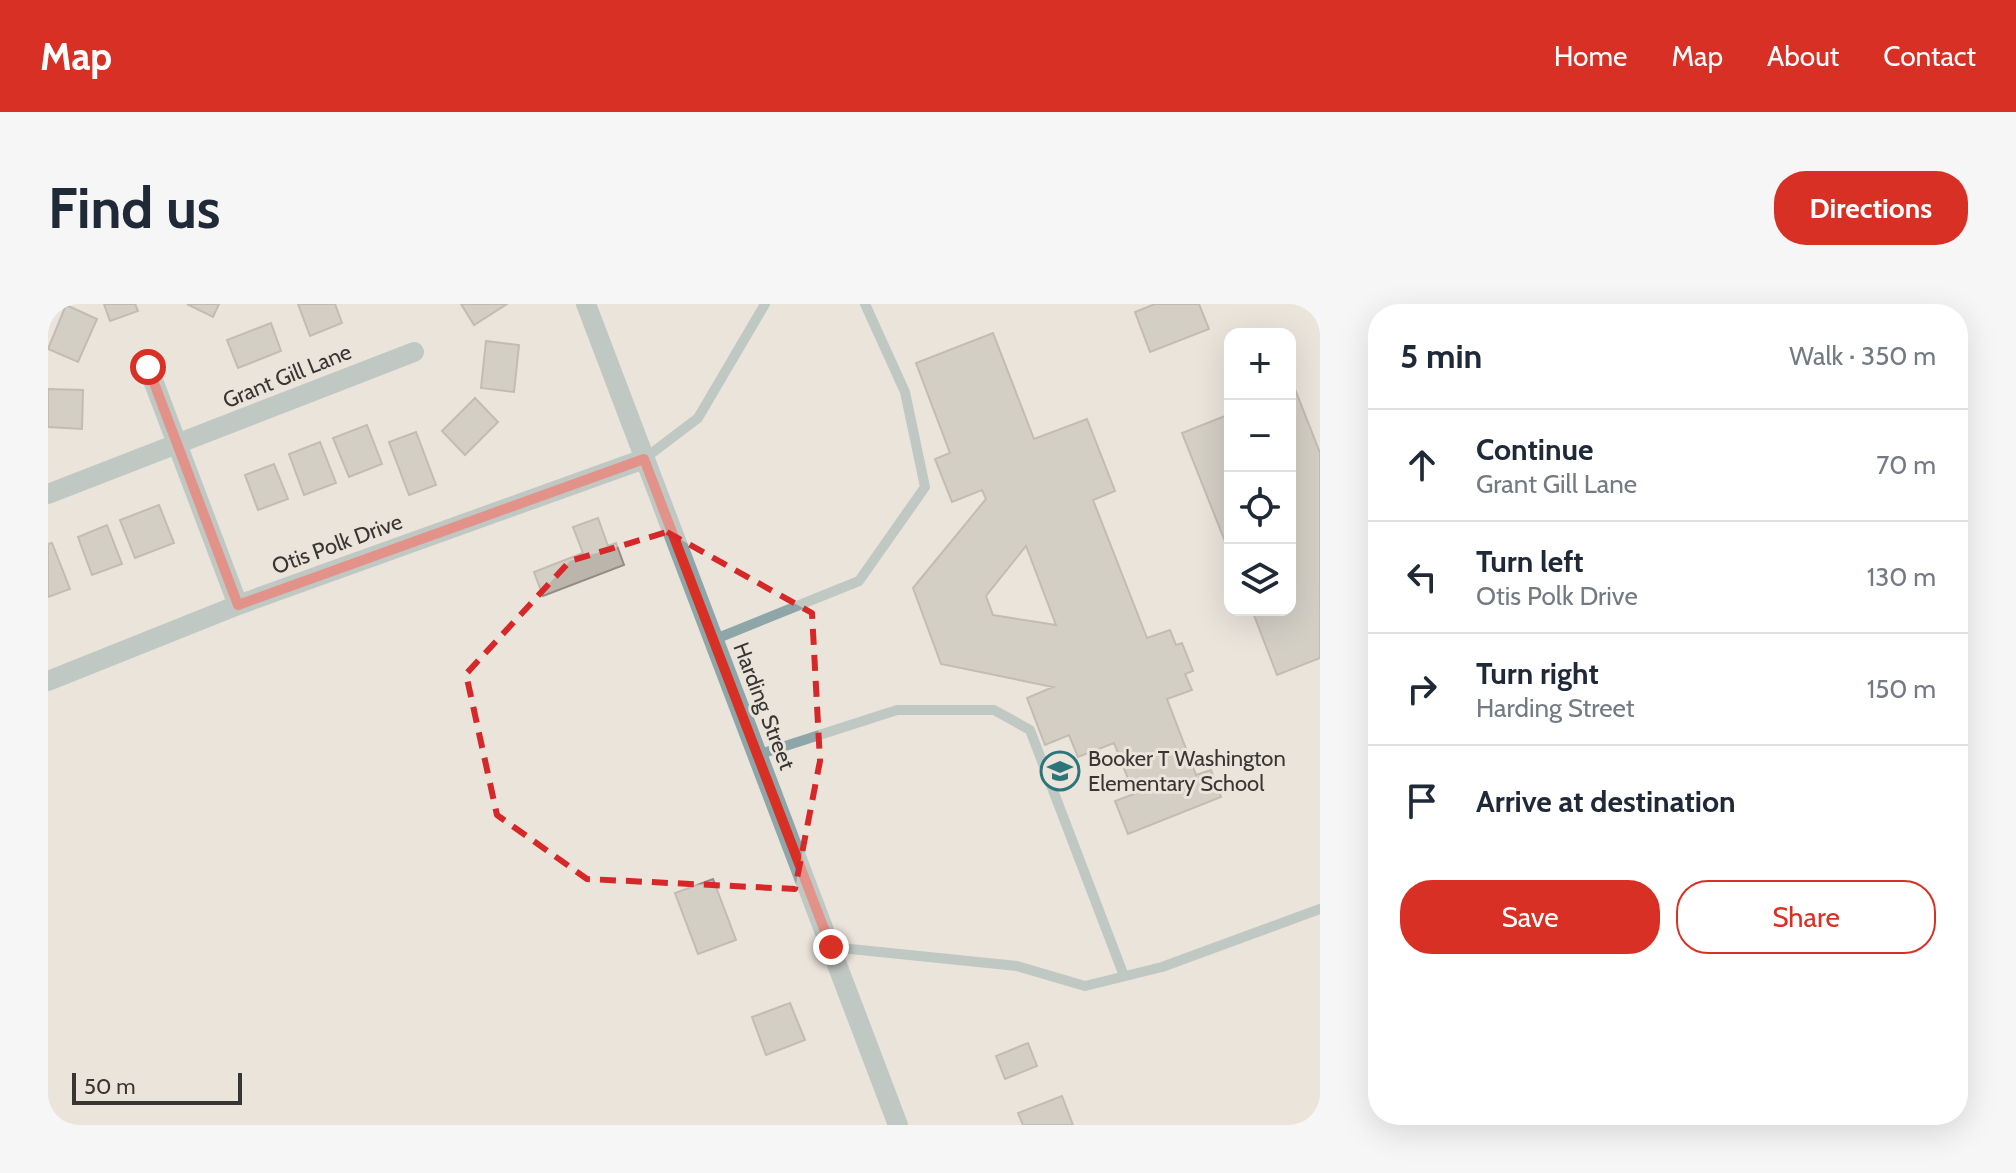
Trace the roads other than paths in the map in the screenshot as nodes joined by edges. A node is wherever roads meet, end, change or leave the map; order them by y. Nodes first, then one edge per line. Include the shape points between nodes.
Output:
1 (586, 304) edge
2 (765, 304) edge
3 (865, 304) edge
4 (414, 352) dead end
5 (148, 367) dead end
6 (177, 445) junction
7 (644, 459) junction
8 (48, 494) edge
9 (238, 605) junction
10 (713, 640) junction
11 (48, 681) edge
12 (757, 755) junction
13 (1320, 909) edge
14 (831, 947) junction
15 (1124, 976) junction
16 (898, 1125) edge

1 - 7 street, Harding Street
2 - 7 lane via 698,418
3 - 10 lane via 905,392 925,487 859,581
4 - 6 street, Grant Gill Lane
5 - 6 street
6 - 8 street, Grant Gill Lane
6 - 9 street
7 - 9 street, Otis Polk Drive
7 - 10 street, Harding Street
9 - 11 street, Otis Polk Drive
10 - 12 street, Harding Street
12 - 14 street, Harding Street
12 - 15 lane via 897,710 994,710 1030,730
13 - 15 lane
14 - 15 lane via 1017,966 1085,986
14 - 16 street, Harding Street

